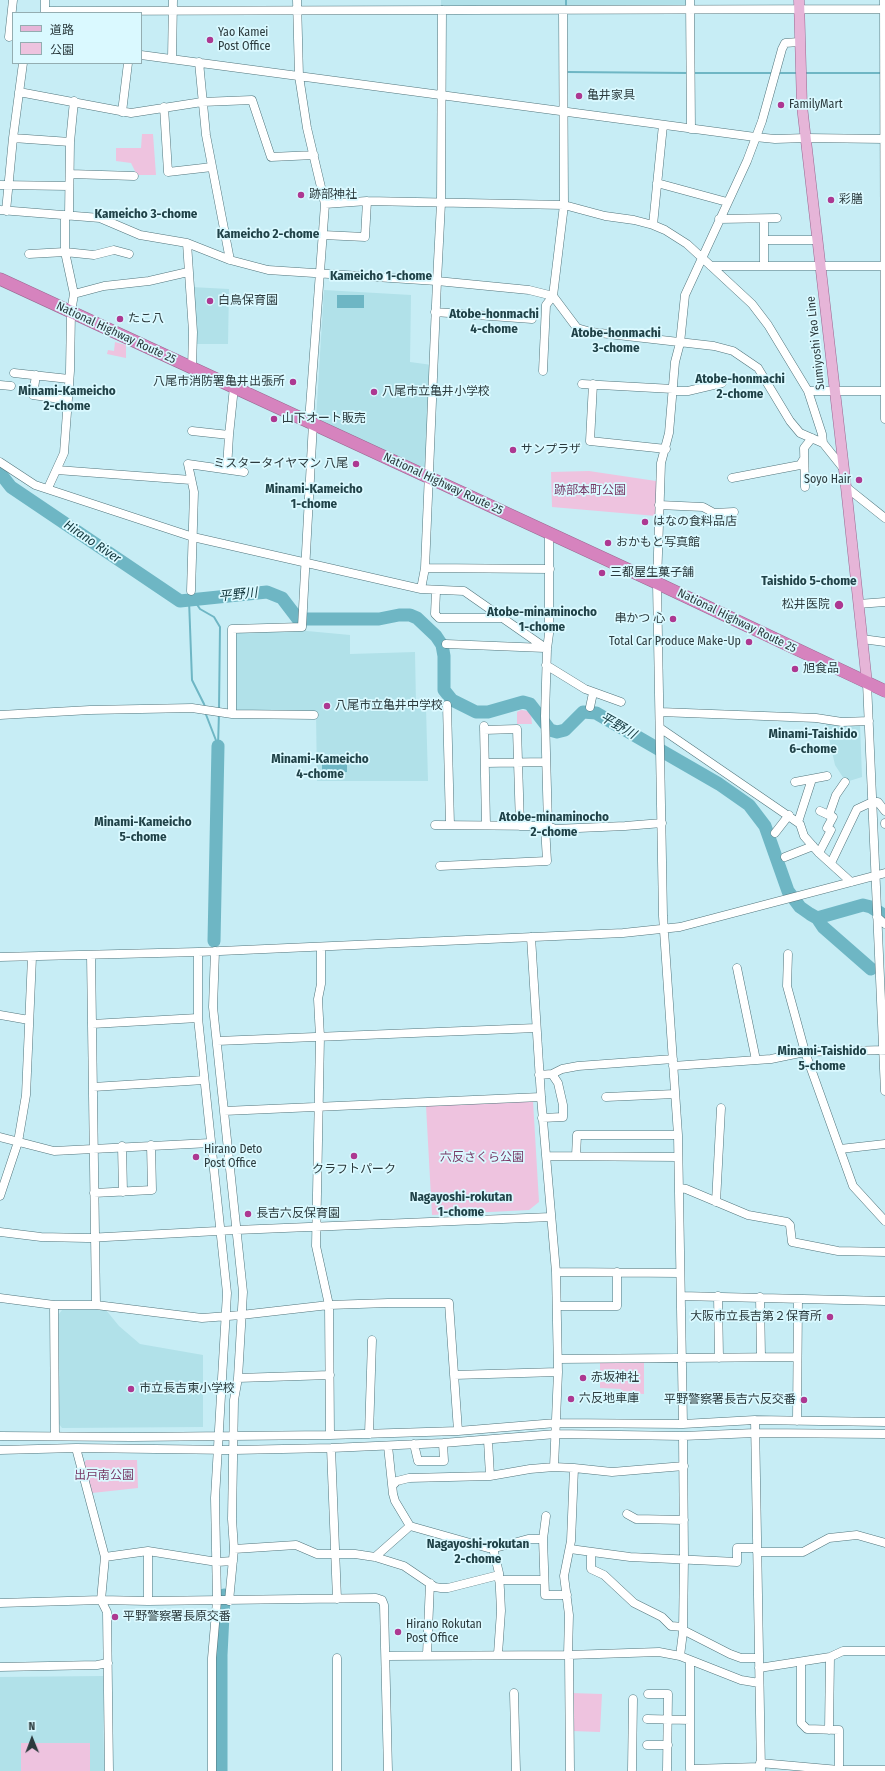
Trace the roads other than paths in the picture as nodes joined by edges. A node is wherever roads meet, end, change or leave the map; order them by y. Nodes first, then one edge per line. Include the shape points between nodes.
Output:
1 (13, 0) edge
2 (45, 0) edge
3 (173, 0) edge
4 (297, 0) edge
5 (690, 0) edge
6 (884, 0) edge
7 (798, 4) edge
8 (297, 9) junction
9 (690, 9) junction
10 (884, 9) edge
11 (442, 10) junction
12 (173, 11) junction
13 (565, 11) junction
14 (12, 12) edge
15 (45, 12) edge
16 (12, 19) edge
17 (0, 36) edge
18 (11, 38) edge
19 (799, 42) junction
20 (142, 54) edge
21 (172, 59) junction
22 (199, 62) junction
23 (23, 64) edge
24 (128, 64) edge
25 (884, 72) edge
26 (299, 76) junction
27 (19, 92) junction
28 (442, 95) junction
29 (74, 101) junction
30 (202, 102) junction
31 (164, 107) junction
32 (122, 112) junction
33 (563, 112) junction
34 (663, 125) junction
35 (691, 129) junction
36 (755, 137) junction
37 (13, 138) junction
38 (806, 138) junction
39 (885, 139) edge
40 (70, 142) junction
41 (314, 155) junction
42 (212, 167) junction
43 (70, 174) junction
44 (134, 176) dead end
45 (657, 183) junction
46 (4, 185) edge
47 (70, 186) junction
48 (367, 201) junction
49 (727, 202) junction
50 (441, 203) junction
51 (324, 204) junction
52 (564, 205) junction
53 (3, 210) edge
54 (67, 215) junction
55 (777, 218) dead end
56 (719, 219) junction
57 (764, 219) junction
58 (653, 225) junction
59 (323, 235) junction
60 (764, 240) junction
61 (818, 240) junction
62 (187, 243) junction
63 (65, 252) junction
64 (29, 254) dead end
65 (129, 254) dead end
66 (701, 258) junction
67 (230, 260) junction
68 (711, 266) junction
69 (764, 266) junction
70 (820, 266) junction
71 (885, 266) edge
72 (188, 272) junction
73 (320, 274) junction
74 (0, 279) edge
75 (436, 281) junction
76 (74, 294) junction
77 (553, 296) junction
78 (71, 312) junction
79 (436, 312) junction
80 (532, 319) dead end
81 (680, 343) junction
82 (192, 368) junction
83 (543, 371) dead end
84 (14, 373) dead end
85 (36, 375) junction
86 (69, 379) junction
87 (722, 383) dead end
88 (582, 384) dead end
89 (593, 384) junction
90 (0, 385) edge
91 (11, 386) dead end
92 (234, 387) junction
93 (673, 390) junction
94 (808, 391) junction
95 (834, 391) junction
96 (885, 391) edge
97 (67, 400) junction
98 (885, 419) edge
99 (311, 422) junction
100 (192, 431) dead end
101 (229, 435) junction
102 (812, 438) junction
103 (823, 443) junction
104 (666, 449) junction
105 (803, 460) junction
106 (0, 462) edge
107 (843, 468) junction
108 (227, 469) junction
109 (57, 470) junction
110 (244, 472) dead end
111 (429, 478) junction
112 (732, 478) dead end
113 (191, 480) junction
114 (805, 487) dead end
115 (846, 487) junction
116 (48, 488) junction
117 (659, 505) junction
118 (734, 512) dead end
119 (885, 518) edge
120 (550, 533) junction
121 (193, 537) junction
122 (305, 563) junction
123 (425, 568) junction
124 (550, 569) junction
125 (657, 583) junction
126 (421, 589) junction
127 (191, 591) dead end
128 (436, 591) junction
129 (885, 602) edge
130 (858, 604) junction
131 (501, 618) junction
132 (862, 639) junction
133 (885, 642) edge
134 (446, 644) dead end
135 (546, 649) junction
136 (546, 665) junction
137 (867, 684) junction
138 (885, 691) edge
139 (593, 693) junction
140 (621, 702) dead end
141 (447, 705) dead end
142 (590, 707) dead end
143 (660, 712) junction
144 (232, 714) junction
145 (0, 715) edge
146 (314, 715) dead end
147 (869, 721) junction
148 (660, 728) junction
149 (546, 762) junction
150 (518, 763) junction
151 (485, 764) junction
152 (827, 776) dead end
153 (812, 779) junction
154 (795, 782) dead end
155 (845, 782) dead end
156 (872, 802) junction
157 (820, 811) dead end
158 (885, 811) edge
159 (829, 815) junction
160 (789, 816) junction
161 (798, 822) junction
162 (662, 823) junction
163 (435, 825) dead end
164 (450, 825) junction
165 (486, 825) junction
166 (520, 826) junction
167 (546, 826) junction
168 (775, 833) dead end
169 (813, 846) junction
170 (819, 853) junction
171 (785, 857) dead end
172 (831, 863) junction
173 (440, 866) dead end
174 (885, 873) edge
175 (876, 875) junction
176 (851, 882) junction
177 (877, 905) junction
178 (885, 909) edge
179 (877, 918) junction
180 (885, 924) edge
181 (664, 929) junction
182 (531, 937) junction
183 (321, 947) junction
184 (215, 951) junction
185 (198, 952) junction
186 (788, 954) dead end
187 (91, 955) junction
188 (0, 957) edge
189 (32, 957) junction
190 (737, 968) dead end
191 (0, 1015) edge
192 (198, 1018) junction
193 (29, 1020) junction
194 (92, 1024) junction
195 (536, 1028) junction
196 (320, 1037) junction
197 (217, 1041) junction
198 (884, 1050) edge
199 (805, 1052) junction
200 (756, 1060) junction
201 (673, 1062) junction
202 (552, 1074) junction
203 (540, 1075) junction
204 (204, 1080) junction
205 (93, 1087) junction
206 (885, 1091) edge
207 (675, 1094) junction
208 (541, 1097) junction
209 (606, 1097) dead end
210 (318, 1107) junction
211 (721, 1108) dead end
212 (224, 1111) junction
213 (542, 1118) junction
214 (678, 1135) junction
215 (0, 1137) edge
216 (18, 1142) junction
217 (210, 1142) junction
218 (885, 1144) edge
219 (151, 1145) junction
220 (122, 1146) junction
221 (93, 1148) junction
222 (840, 1149) junction
223 (546, 1156) junction
224 (576, 1156) junction
225 (678, 1157) junction
226 (679, 1188) junction
227 (124, 1192) junction
228 (94, 1194) junction
229 (0, 1196) edge
230 (716, 1202) junction
231 (551, 1217) junction
232 (885, 1221) edge
233 (316, 1227) junction
234 (236, 1230) junction
235 (220, 1231) junction
236 (0, 1232) edge
237 (95, 1238) junction
238 (885, 1252) edge
239 (556, 1272) junction
240 (617, 1272) junction
241 (680, 1273) junction
242 (681, 1296) junction
243 (718, 1296) junction
244 (760, 1297) junction
245 (0, 1298) edge
246 (798, 1299) junction
247 (885, 1301) edge
248 (54, 1305) junction
249 (96, 1305) junction
250 (329, 1305) junction
251 (557, 1306) junction
252 (241, 1315) junction
253 (225, 1317) junction
254 (372, 1340) dead end
255 (761, 1357) junction
256 (797, 1357) junction
257 (682, 1358) junction
258 (719, 1358) junction
259 (558, 1359) junction
260 (558, 1372) junction
261 (330, 1375) junction
262 (454, 1375) junction
263 (238, 1378) junction
264 (755, 1420) junction
265 (797, 1421) junction
266 (885, 1422) edge
267 (556, 1423) junction
268 (683, 1424) junction
269 (458, 1431) junction
270 (755, 1433) junction
271 (369, 1434) junction
272 (556, 1434) junction
273 (885, 1434) edge
274 (330, 1435) junction
275 (0, 1436) edge
276 (55, 1436) junction
277 (218, 1436) junction
278 (234, 1436) junction
279 (683, 1436) junction
280 (488, 1440) junction
281 (443, 1443) junction
282 (414, 1444) junction
283 (388, 1446) junction
284 (76, 1448) junction
285 (331, 1448) junction
286 (217, 1449) junction
287 (0, 1450) edge
288 (234, 1450) junction
289 (684, 1466) junction
290 (554, 1467) junction
291 (574, 1468) junction
292 (490, 1476) junction
293 (393, 1485) junction
294 (627, 1514) dead end
295 (546, 1516) dead end
296 (684, 1520) junction
297 (410, 1526) junction
298 (543, 1539) junction
299 (885, 1543) edge
300 (493, 1548) junction
301 (234, 1549) junction
302 (570, 1550) junction
303 (757, 1550) junction
304 (148, 1551) junction
305 (591, 1552) junction
306 (334, 1554) junction
307 (105, 1557) junction
308 (375, 1557) junction
309 (684, 1558) junction
310 (233, 1561) junction
311 (217, 1562) junction
312 (499, 1578) junction
313 (544, 1580) junction
314 (430, 1583) junction
315 (566, 1595) junction
316 (337, 1599) junction
317 (102, 1600) junction
318 (148, 1601) junction
319 (217, 1601) junction
320 (229, 1601) junction
321 (0, 1603) edge
322 (683, 1628) junction
323 (885, 1651) edge
324 (498, 1654) junction
325 (427, 1655) junction
326 (568, 1655) junction
327 (386, 1656) junction
328 (680, 1656) junction
329 (830, 1657) junction
330 (337, 1658) dead end
331 (759, 1658) junction
332 (690, 1660) junction
333 (801, 1662) junction
334 (108, 1663) junction
335 (0, 1667) edge
336 (759, 1668) junction
337 (759, 1683) junction
338 (514, 1693) dead end
339 (648, 1694) dead end
340 (633, 1699) dead end
341 (647, 1719) dead end
342 (668, 1719) junction
343 (690, 1720) junction
344 (830, 1730) junction
345 (647, 1745) dead end
346 (668, 1745) junction
347 (760, 1767) edge
348 (632, 1770) edge
349 (667, 1770) dead end
350 (693, 1770) edge
351 (837, 1770) edge
352 (885, 1770) edge
353 (109, 1771) edge
354 (212, 1771) edge
355 (337, 1771) edge
356 (388, 1771) edge
357 (516, 1771) edge
358 (570, 1771) edge

1 - 14 street
2 - 15 street
3 - 12 street
4 - 8 street
5 - 9 street
6 - 10 street
7 - 9 street
7 - 10 street
7 - 19 main road, Sumiyoshi Yao Line
8 - 11 street
8 - 12 street
8 - 26 street
9 - 13 street
9 - 35 street
10 - 25 street
11 - 13 street
11 - 28 street
12 - 15 street
12 - 21 street
13 - 33 street
16 - 18 street
17 - 18 street
19 - 36 street via 785,44
19 - 38 main road, Sumiyoshi Yao Line
20 - 21 street
21 - 22 street
22 - 26 street
22 - 30 street
23 - 27 street
24 - 32 street
25 - 39 street
26 - 28 street
26 - 41 street
27 - 29 street
27 - 37 street
28 - 33 street
28 - 50 street
29 - 32 street
29 - 40 street
30 - 31 street
30 - 41 street via 252,100 272,157
30 - 42 street
31 - 32 street via 131,113
31 - 42 street via 168,172
33 - 34 street
33 - 52 street
34 - 35 street
34 - 45 street
35 - 36 street
36 - 38 street
36 - 49 street via 747,161
37 - 40 street
37 - 46 street
38 - 39 street
38 - 61 main road, Sumiyoshi Yao Line
39 - 71 street
40 - 43 street
41 - 51 street
42 - 67 street
43 - 44 street
43 - 47 street
45 - 49 street
45 - 58 street
46 - 47 street
46 - 53 street
47 - 54 street
48 - 50 street
48 - 51 street
48 - 59 street via 365,237
49 - 56 street
50 - 52 street
50 - 75 street
51 - 59 street
52 - 58 street
52 - 77 street
53 - 54 street
54 - 62 street via 100,218 140,235
54 - 63 street
55 - 57 street
56 - 57 street
56 - 66 street
57 - 60 street
58 - 66 street via 687,244
59 - 73 street
60 - 61 street
60 - 69 street
61 - 70 main road, Sumiyoshi Yao Line
62 - 67 street
62 - 72 street
63 - 64 street
63 - 65 street via 94,255 114,250
63 - 76 street
66 - 68 street
66 - 81 street via 685,295
67 - 73 street via 268,270
68 - 69 street
68 - 94 street via 752,304 768,325
69 - 70 street
70 - 71 street
70 - 95 main road, Sumiyoshi Yao Line
71 - 96 street
72 - 76 street via 149,282 104,286
72 - 82 street via 193,332
73 - 75 street
73 - 99 street
74 - 78 highway, National Highway Route 25
75 - 77 street via 529,290
75 - 79 street
76 - 78 street
77 - 81 street via 577,328
77 - 83 street via 546,305
78 - 82 highway, National Highway Route 25
78 - 86 street
79 - 80 street
79 - 111 street
81 - 93 street via 675,362
81 - 102 street via 714,346 733,351 758,368 790,422 800,434
82 - 92 highway, National Highway Route 25
84 - 85 street
85 - 86 street
85 - 97 street via 33,395
86 - 97 street
87 - 93 street via 688,391
88 - 89 street
89 - 93 street
89 - 104 street via 590,441
90 - 91 street
92 - 99 highway, National Highway Route 25
92 - 101 street
93 - 104 street
94 - 95 street
94 - 103 street
95 - 96 street
95 - 107 main road, Sumiyoshi Yao Line
96 - 98 street
97 - 109 street via 64,453
99 - 111 highway, National Highway Route 25
99 - 122 street
100 - 101 street
101 - 108 street
102 - 103 street
102 - 105 street via 804,448
103 - 107 street
104 - 117 street via 661,463
105 - 112 street via 800,465
105 - 114 street
106 - 116 street via 35,485
107 - 115 main road, Sumiyoshi Yao Line
108 - 110 street
108 - 113 street via 188,464
109 - 113 street
109 - 116 street
111 - 120 highway, National Highway Route 25
111 - 123 street
113 - 121 street via 194,492
115 - 119 street
115 - 130 main road, Sumiyoshi Yao Line
116 - 121 street
117 - 118 street via 703,507 714,513
117 - 125 street
120 - 124 street
120 - 125 highway, National Highway Route 25
121 - 122 street
121 - 127 street
122 - 126 street
122 - 144 street via 302,627 232,629
123 - 124 street
123 - 126 street
124 - 135 street via 549,634
125 - 137 highway, National Highway Route 25
125 - 143 street
126 - 128 street
128 - 131 street via 464,591
128 - 131 street via 436,614 439,618
129 - 130 street
130 - 132 main road, Sumiyoshi Yao Line
131 - 135 street
132 - 133 street
132 - 137 main road, Sumiyoshi Yao Line
134 - 135 street
135 - 136 street
136 - 139 street
136 - 149 street
137 - 138 highway, National Highway Route 25
137 - 147 street
139 - 140 street
139 - 142 street
141 - 164 street
143 - 147 street via 816,718 842,722
143 - 148 street
144 - 145 street via 192,708
144 - 146 street
147 - 156 street
148 - 160 street
148 - 162 street
149 - 150 street
149 - 167 street
150 - 151 street
150 - 151 street via 517,729 484,728
150 - 166 street
151 - 165 street
152 - 153 street
153 - 154 street
153 - 161 street
155 - 159 street via 836,795
156 - 158 street via 878,802
156 - 172 street via 858,808
156 - 175 street
157 - 159 street
159 - 170 street via 833,817 828,828 831,830
160 - 161 street
160 - 168 street
161 - 169 street via 804,836
162 - 167 street via 555,829
162 - 181 street
163 - 164 street
164 - 165 street
165 - 166 street
166 - 167 street
167 - 173 street via 547,861
169 - 170 street
169 - 171 street
170 - 172 street
172 - 176 street
174 - 175 street
175 - 176 street
175 - 177 street
176 - 181 street via 728,915
177 - 178 street
177 - 179 street
179 - 180 street
179 - 198 street
181 - 182 street
181 - 201 street
182 - 183 street
182 - 195 street
183 - 184 street
183 - 196 street via 321,984 318,999
184 - 185 street
184 - 197 street via 213,1007
185 - 187 street
185 - 192 street
186 - 199 street via 787,986
187 - 189 street
187 - 194 street
188 - 189 street
189 - 193 street
190 - 200 street
191 - 193 street
192 - 194 street
192 - 204 street
193 - 216 street via 26,1095
194 - 205 street
195 - 196 street
195 - 203 street
196 - 197 street
196 - 210 street
197 - 212 street
198 - 199 street
198 - 206 street
199 - 200 street
199 - 222 street
200 - 201 street
201 - 202 street via 578,1066
201 - 207 street
202 - 203 street
202 - 213 street via 558,1083 563,1116
203 - 208 street
204 - 205 street
204 - 217 street
205 - 221 street
207 - 209 street
207 - 214 street
208 - 210 street
208 - 213 street
210 - 212 street
210 - 233 street
211 - 230 street
212 - 234 street
213 - 223 street
214 - 224 street via 577,1135
214 - 225 street
215 - 216 street
216 - 221 street via 54,1150
216 - 229 street
217 - 219 street
217 - 235 street
218 - 222 street
219 - 220 street
219 - 227 street via 152,1190
220 - 221 street
220 - 227 street
221 - 228 street
222 - 232 street via 853,1186
223 - 224 street
223 - 231 street
224 - 225 street
225 - 226 street
226 - 230 street via 686,1188
226 - 241 street
227 - 228 street
228 - 237 street
230 - 238 street via 748,1215 787,1222 790,1225 792,1242 838,1251
231 - 233 street
231 - 239 street
233 - 234 street
233 - 250 street via 316,1246
234 - 235 street
234 - 252 street via 243,1292
235 - 237 street
235 - 253 street via 227,1293
236 - 237 street via 41,1237
237 - 249 street
239 - 240 street
239 - 251 street
240 - 241 street
240 - 251 street via 617,1306
241 - 242 street
242 - 243 street
242 - 257 street
243 - 244 street
243 - 258 street
244 - 246 street
244 - 255 street
245 - 248 street
246 - 247 street
246 - 256 street
248 - 249 street
248 - 276 street
249 - 253 street via 202,1318
250 - 252 street
250 - 261 street
250 - 262 street via 449,1303
251 - 259 street
252 - 253 street
252 - 263 street
253 - 277 street
254 - 271 street
255 - 256 street
255 - 258 street
256 - 265 street
257 - 258 street
257 - 259 street
257 - 268 street
259 - 260 street
260 - 262 street
260 - 267 street
261 - 263 street
261 - 274 street
262 - 269 street
263 - 278 street via 234,1400
264 - 265 street
264 - 268 street
264 - 270 street
265 - 266 street
267 - 268 street
267 - 269 street
267 - 272 street
269 - 271 street
270 - 273 street
270 - 279 street
270 - 303 street
271 - 274 street
272 - 279 street
272 - 280 street
272 - 290 street
274 - 278 street
275 - 276 street
276 - 277 street
277 - 278 street
277 - 286 street
278 - 288 street
279 - 289 street
280 - 281 street
280 - 292 street
281 - 282 street
281 - 282 street via 444,1461 418,1461
282 - 283 street
283 - 285 street
283 - 293 street
284 - 286 street
284 - 287 street
284 - 307 street
285 - 288 street
285 - 306 street
286 - 288 street
286 - 311 street
288 - 301 street
289 - 291 street via 612,1472
289 - 296 street
290 - 291 street
290 - 292 street
291 - 302 street
292 - 293 street via 409,1478 397,1481
293 - 297 street via 395,1501
294 - 296 street via 636,1518
295 - 298 street
296 - 309 street
297 - 300 street
297 - 308 street
298 - 300 street
298 - 313 street
299 - 303 street via 858,1534 829,1538 803,1552
300 - 312 street
301 - 306 street via 296,1545 317,1554
301 - 310 street
302 - 305 street
302 - 315 street via 564,1576
303 - 309 street via 737,1548 737,1562
303 - 331 street
304 - 307 street
304 - 311 street
304 - 318 street
305 - 309 street via 630,1557
305 - 322 street via 591,1569 604,1575 634,1603 662,1617 671,1626
306 - 308 street
306 - 316 street
307 - 317 street
308 - 314 street via 404,1566
309 - 322 street
310 - 311 street
310 - 320 street
311 - 319 street
312 - 313 street
312 - 314 street via 448,1588 435,1587
312 - 324 street via 501,1611
313 - 315 street via 545,1595
314 - 325 street
315 - 326 street via 569,1615
316 - 320 street
316 - 327 street via 382,1600
317 - 318 street
317 - 321 street
317 - 334 street via 107,1612
318 - 319 street
319 - 320 street
319 - 354 street via 212,1658
322 - 328 street
322 - 331 street via 730,1654 741,1658
323 - 329 street via 843,1651
324 - 325 street
324 - 326 street
325 - 327 street
326 - 328 street via 659,1652
326 - 358 street
327 - 356 street
328 - 332 street
329 - 333 street
329 - 344 street
330 - 355 street
331 - 336 street
332 - 337 street via 741,1680
332 - 343 street
333 - 336 street
333 - 344 street via 801,1723 807,1729
334 - 335 street
334 - 353 street
336 - 337 street
337 - 347 street
338 - 357 street
339 - 342 street via 668,1694
340 - 348 street
341 - 342 street
342 - 343 street
342 - 346 street
343 - 350 street via 690,1769
344 - 351 street via 839,1730
345 - 346 street
346 - 349 street
347 - 350 street
347 - 351 street
351 - 352 street

